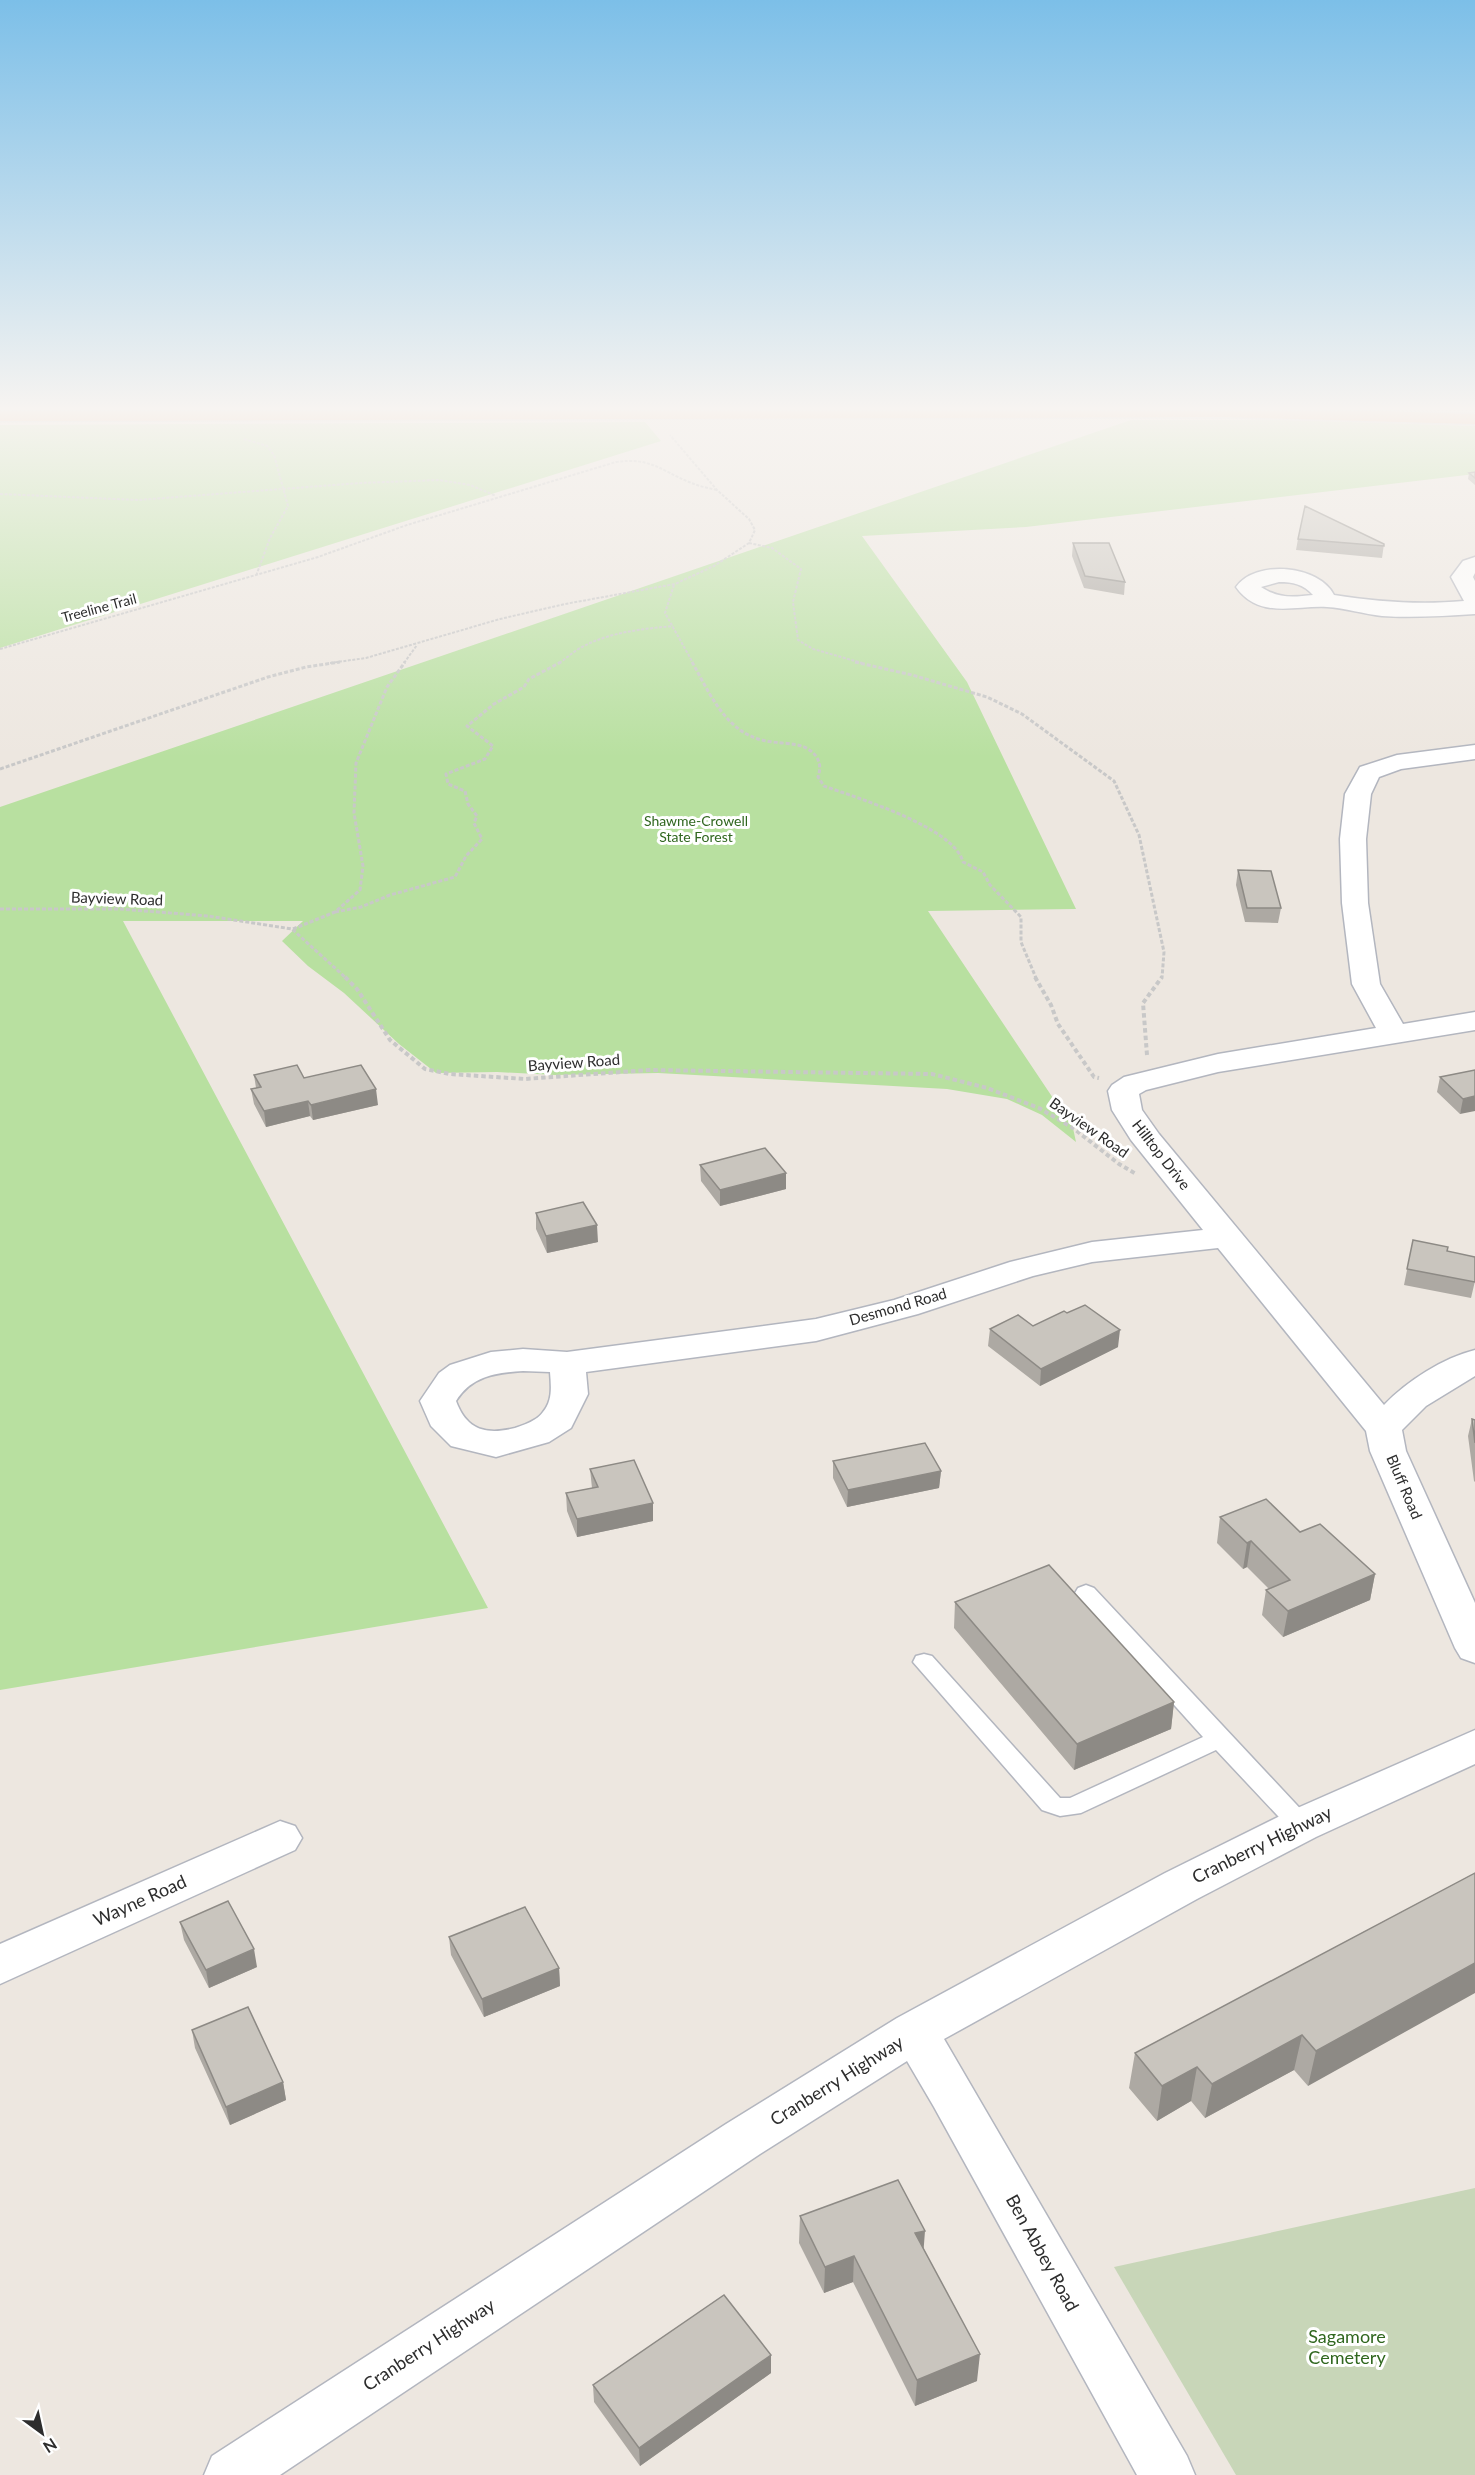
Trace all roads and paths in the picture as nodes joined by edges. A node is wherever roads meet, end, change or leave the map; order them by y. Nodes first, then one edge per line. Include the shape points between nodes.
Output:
1 (276, 526) edge
2 (401, 526) edge
3 (753, 526) edge
4 (749, 543) junction
5 (1475, 563) edge
6 (255, 576) junction
7 (675, 584) junction
8 (1326, 600) dead end
9 (1475, 601) edge
10 (1475, 607) edge
11 (673, 626) junction
12 (417, 645) junction
13 (0, 649) edge
14 (794, 744) joint
15 (1475, 752) edge
16 (0, 769) edge
17 (0, 909) edge
18 (335, 912) junction
19 (292, 929) junction
20 (1475, 1021) edge
21 (1394, 1034) junction
22 (1140, 1083) junction
23 (1185, 1186) junction
24 (1227, 1237) junction
25 (1475, 1361) edge
26 (567, 1364) dead end
27 (1384, 1429) junction
28 (1086, 1593) dead end
29 (1475, 1648) edge
30 (924, 1662) dead end
31 (1219, 1739) junction
32 (1475, 1746) edge
33 (1301, 1825) junction
34 (280, 1838) dead end
35 (0, 1965) edge
36 (914, 2032) junction
37 (232, 2475) edge
38 (1167, 2475) edge

1 - 6 path
2 - 6 path, Treeline Trail
3 - 4 path
4 - 7 path via 714,566
4 - 22 path via 772,548 801,569 794,602 798,640 847,660 987,697 1022,714 1114,781 1138,835 1164,952 1162,979 1143,1003
5 - 9 street via 1462,577
6 - 13 path, Treeline Trail
7 - 11 path via 665,613
7 - 12 path via 565,604
8 - 10 street via 1380,609
11 - 14 path via 719,711 760,740
11 - 18 path via 635,630 579,648 529,679 517,693 501,698 467,726 493,746 485,759 446,774 448,784 465,791 482,839 466,856 455,877
12 - 16 path via 268,677
12 - 18 path via 387,687 356,763 354,813 363,866 360,890
14 - 22 path via 807,748 818,758 818,777 824,786 917,821 954,846 963,862 983,872 997,894 1021,917 1021,942 1030,967 1058,1024 1094,1077
15 - 21 street via 1397,762 1369,772 1358,794 1353,839 1355,903 1366,984
17 - 19 path, Bayview Road via 120,909 208,916
18 - 19 path
19 - 23 path, Bayview Road via 357,989 390,1040 425,1068 450,1074 525,1079 649,1070 932,1074 1028,1101 1073,1128 1129,1170 1156,1183
20 - 21 street
21 - 22 street via 1218,1063
22 - 23 street, Hilltop Drive via 1122,1091 1127,1110
23 - 24 street, Hilltop Drive
24 - 26 street, Desmond Road via 1092,1252 816,1330
24 - 27 street, Hilltop Drive
25 - 27 street via 1413,1398
27 - 29 street, Bluff Road via 1388,1451
28 - 31 lane
30 - 31 lane via 1050,1804 1060,1807 1072,1807
31 - 33 lane
32 - 33 street, Cranberry Highway
33 - 36 street, Cranberry Highway via 1180,1886
34 - 35 street, Wayne Road
36 - 37 street, Cranberry Highway via 743,2139
36 - 38 street, Ben Abbey Road

